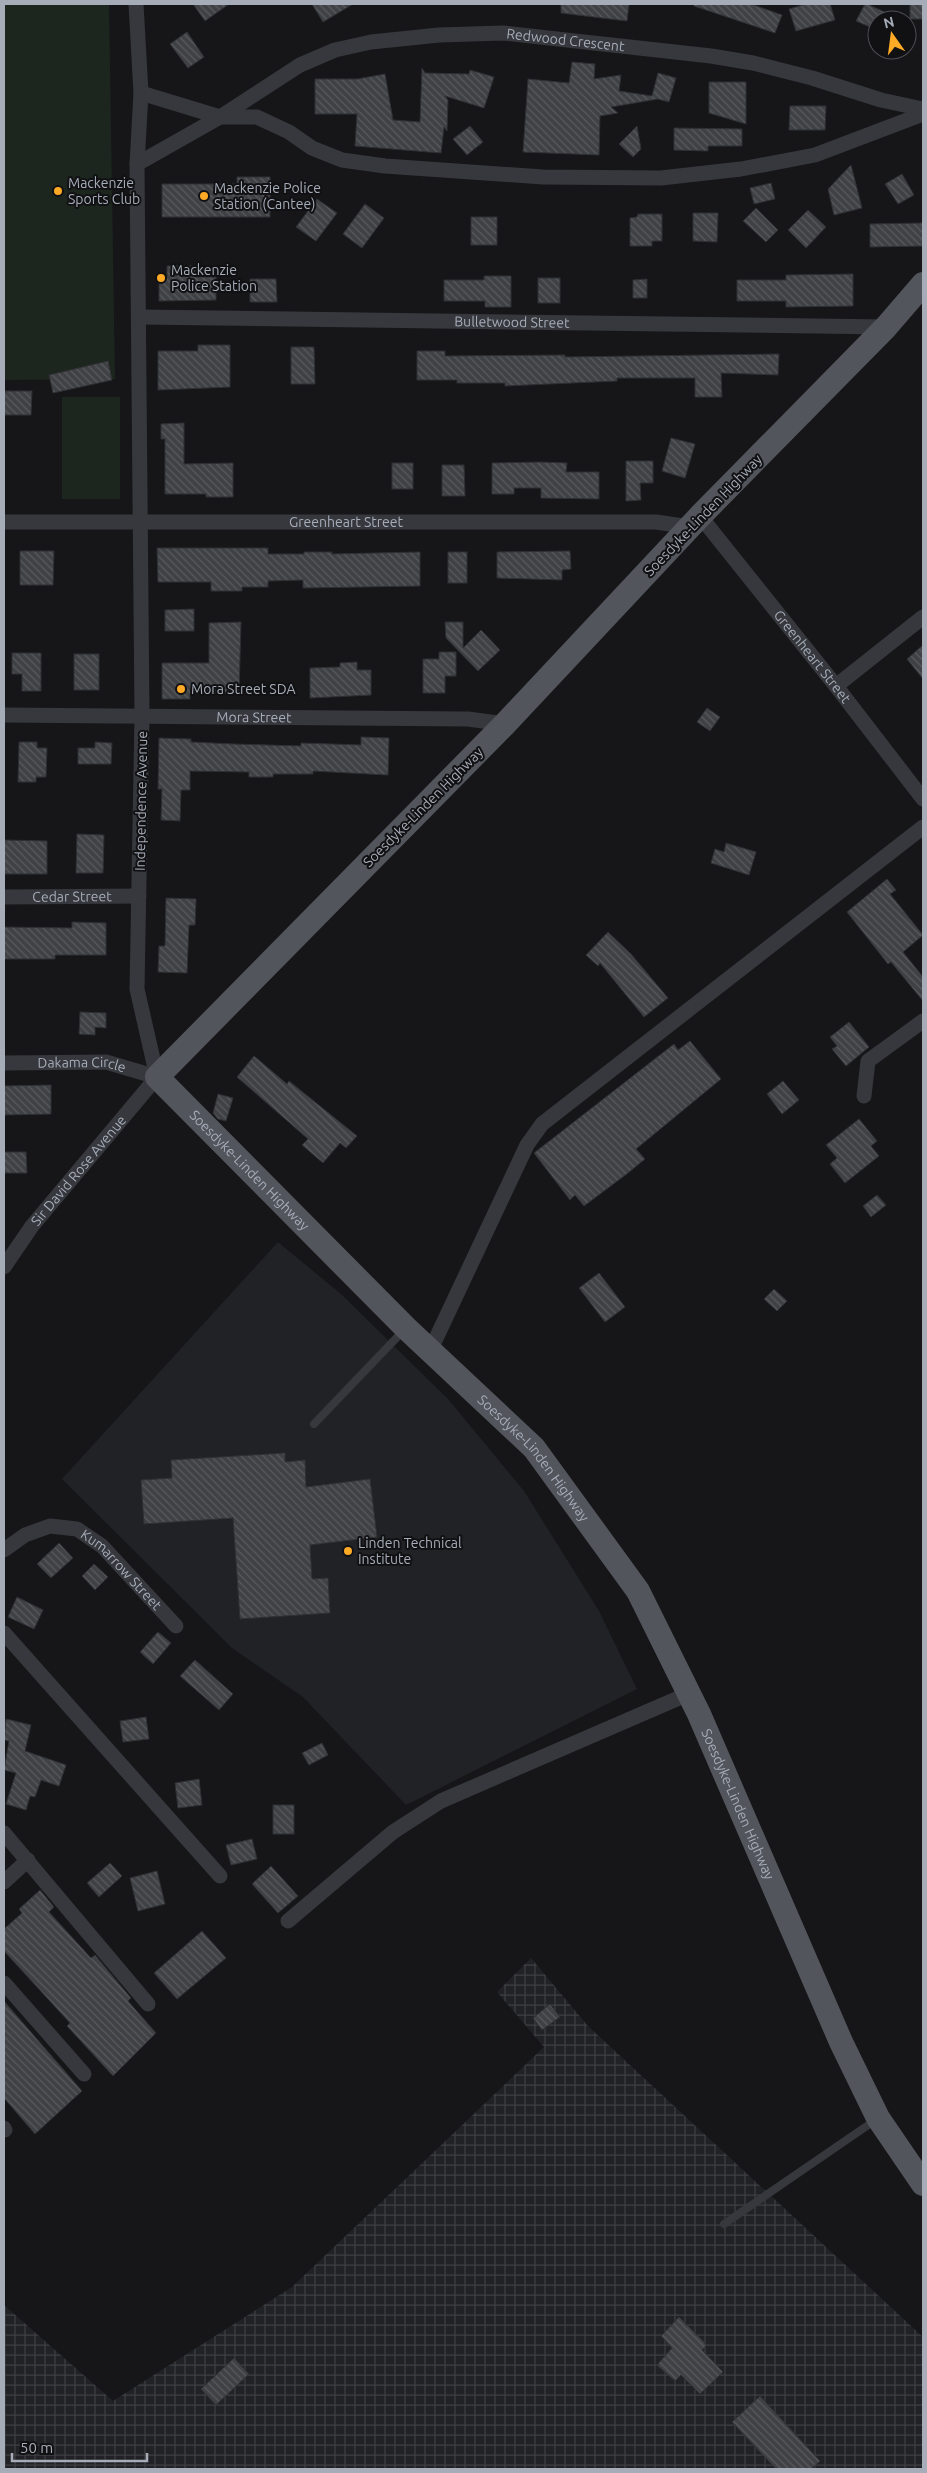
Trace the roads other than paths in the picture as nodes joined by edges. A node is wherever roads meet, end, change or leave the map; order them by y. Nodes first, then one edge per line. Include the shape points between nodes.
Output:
1 (136, 4) edge
2 (141, 93) junction
3 (923, 109) edge
4 (923, 114) edge
5 (220, 117) junction
6 (137, 164) junction
7 (923, 284) edge
8 (140, 317) junction
9 (886, 327) junction
10 (4, 522) edge
11 (140, 522) junction
12 (695, 522) junction
13 (923, 617) edge
14 (836, 686) junction
15 (4, 715) edge
16 (142, 716) junction
17 (505, 724) junction
18 (923, 800) edge
19 (923, 827) edge
20 (139, 896) junction
21 (4, 897) edge
22 (923, 1021) edge
23 (4, 1063) edge
24 (157, 1077) junction
25 (864, 1096) dead end
26 (4, 1267) edge
27 (406, 1328) junction
28 (431, 1349) junction
29 (314, 1424) dead end
30 (4, 1550) edge
31 (176, 1626) dead end
32 (4, 1633) edge
33 (688, 1694) junction
34 (4, 1833) edge
35 (28, 1860) junction
36 (220, 1876) dead end
37 (4, 1882) edge
38 (288, 1921) dead end
39 (4, 1983) edge
40 (148, 2004) dead end
41 (84, 2074) dead end
42 (878, 2118) junction
43 (923, 2184) edge
44 (724, 2224) dead end

1 - 2 street, Independence Avenue
2 - 5 street, Redwood Crescent
2 - 6 street, Independence Avenue
3 - 5 street, Redwood Crescent via 753,63 503,33 439,35 371,42 336,50 300,65
4 - 5 street, Redwood Crescent via 815,155 741,169 661,178 543,177 376,165 342,160 312,148 289,132 257,117
5 - 6 street, Redwood Crescent
6 - 8 street, Independence Avenue
7 - 9 main road, Soesdyke-Linden Highway
8 - 9 street, Bulletwood Street
8 - 11 street, Independence Avenue
9 - 12 main road, Soesdyke-Linden Highway
10 - 11 street, Greenheart Street
11 - 12 street, Greenheart Street
11 - 16 street, Independence Avenue
12 - 14 street, Greenheart Street
12 - 17 main road, Soesdyke-Linden Highway
13 - 14 street
14 - 18 street, Greenheart Street
15 - 16 street, Mora Street
16 - 17 street, Mora Street via 468,719
16 - 20 street, Independence Avenue
17 - 24 main road, Soesdyke-Linden Highway
19 - 28 street via 542,1124 527,1145
20 - 21 street, Cedar Street
20 - 24 street, Independence Avenue via 137,989
22 - 25 street via 868,1061
23 - 24 street, Dakama Circle via 106,1062
24 - 26 street, Sir David Rose Avenue via 32,1226
24 - 27 main road, Soesdyke-Linden Highway
27 - 28 main road, Soesdyke-Linden Highway
27 - 29 lane
28 - 33 main road, Soesdyke-Linden Highway via 534,1448 638,1591
30 - 31 street, Kumarrow Street via 25,1535 50,1526 77,1529 102,1546
32 - 36 street
33 - 38 street via 442,1801 393,1832
33 - 42 main road, Soesdyke-Linden Highway via 841,2042
34 - 35 street
35 - 37 street
35 - 40 street
39 - 41 street
42 - 43 main road, Soesdyke-Linden Highway
42 - 44 lane

